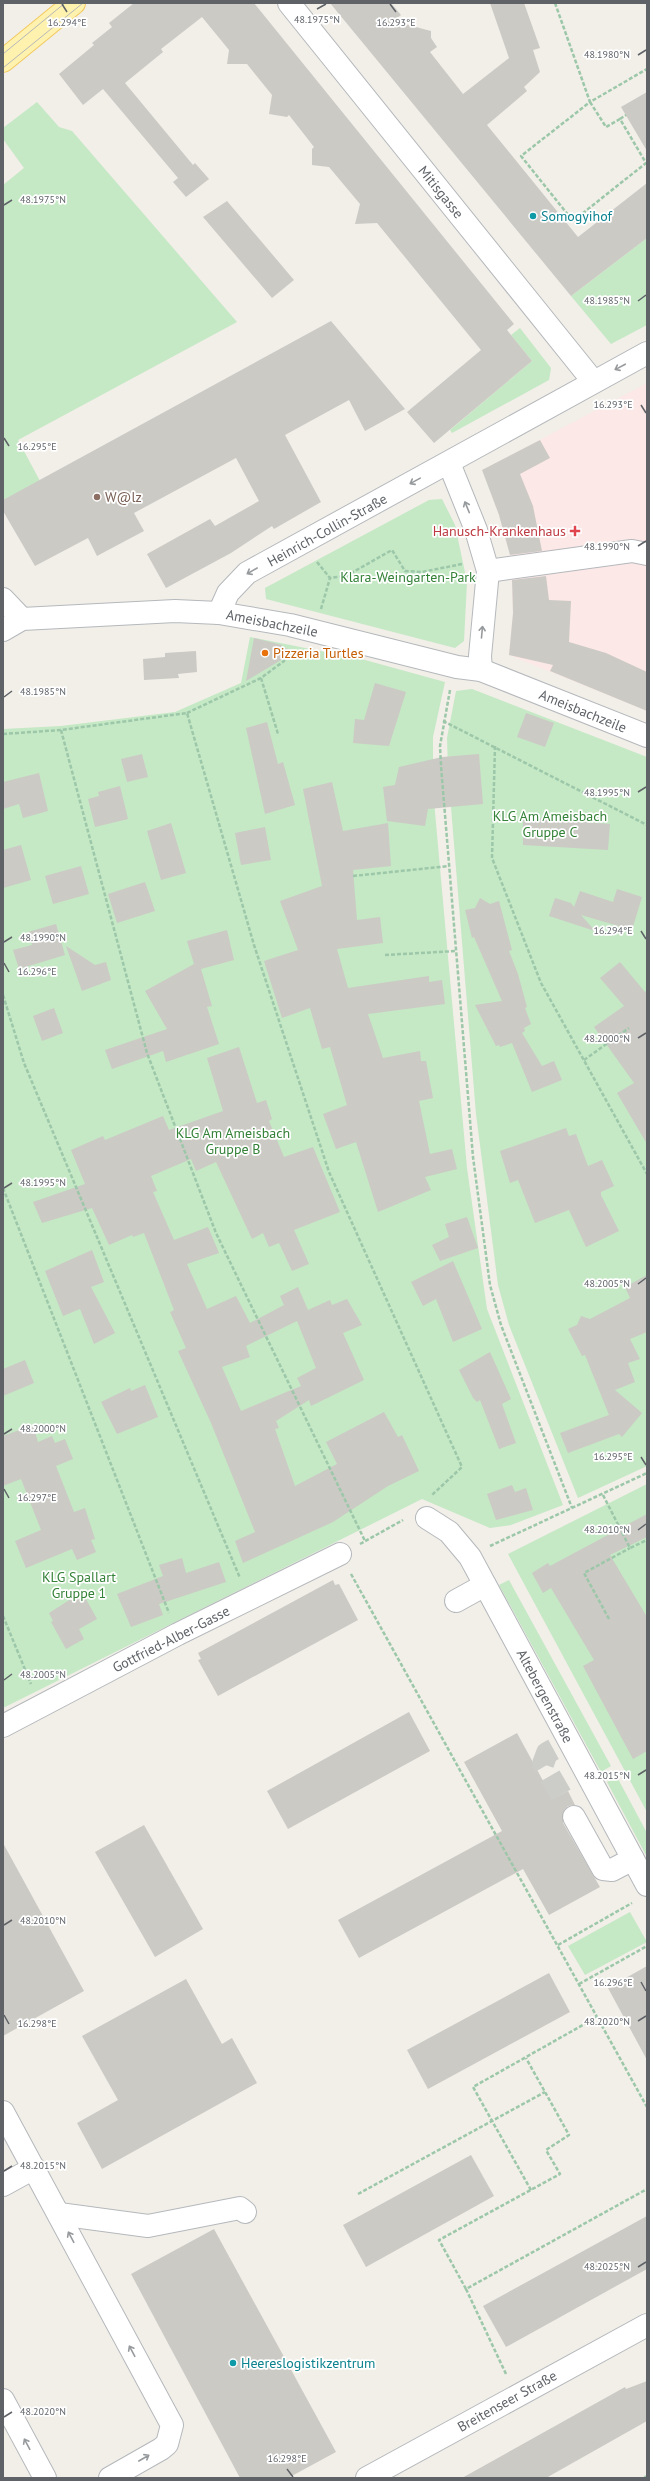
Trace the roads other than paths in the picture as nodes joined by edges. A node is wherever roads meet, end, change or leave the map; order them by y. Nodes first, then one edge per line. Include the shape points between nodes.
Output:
1 (74, 3) edge
2 (289, 3) edge
3 (3, 61) edge
4 (647, 353) edge
5 (594, 381) junction
6 (449, 462) junction
7 (647, 554) edge
8 (488, 571) junction
9 (3, 599) edge
10 (219, 613) junction
11 (22, 620) junction
12 (3, 630) edge
13 (481, 670) junction
14 (647, 736) edge
15 (428, 1510) road end
16 (340, 1554) road end
17 (485, 1585) junction
18 (456, 1601) dead end
19 (3, 1726) edge
20 (574, 1817) dead end
21 (633, 1859) junction
22 (647, 1885) edge
23 (3, 2112) edge
24 (34, 2168) junction
25 (3, 2185) edge
26 (245, 2212) dead end
27 (59, 2214) junction
28 (647, 2325) edge
29 (3, 2400) edge
30 (45, 2478) edge
31 (110, 2478) edge
32 (367, 2478) edge

1 - 3 main road
2 - 5 street, Mitisgasse
4 -> 5 street, Heinrich-Collin-Straße
5 - 6 street, Heinrich-Collin-Straße
8 -> 6 street via 476,530
6 -> 10 street, Heinrich-Collin-Straße via 247,573 228,593
7 - 8 street via 632,551
13 -> 8 street
9 - 11 street
10 - 11 street, Ameisbachzeile via 175,611
10 - 13 street, Ameisbachzeile via 290,625 457,667
11 - 12 street, Ameisbachzeile
13 - 14 street, Ameisbachzeile
15 - 17 street, Altebergenstraße via 470,1557
16 - 19 street, Gottfried-Alber-Gasse via 178,1634
17 - 18 street
17 - 21 street, Altebergenstraße
20 - 21 street via 603,1869 612,1870
21 - 22 street, Altebergenstraße
23 - 24 street
24 - 25 street
24 - 27 street
26 - 27 street via 240,2208 148,2226
31 -> 27 street via 167,2444 172,2425
28 - 32 street, Breitenseer Straße
30 -> 29 street

